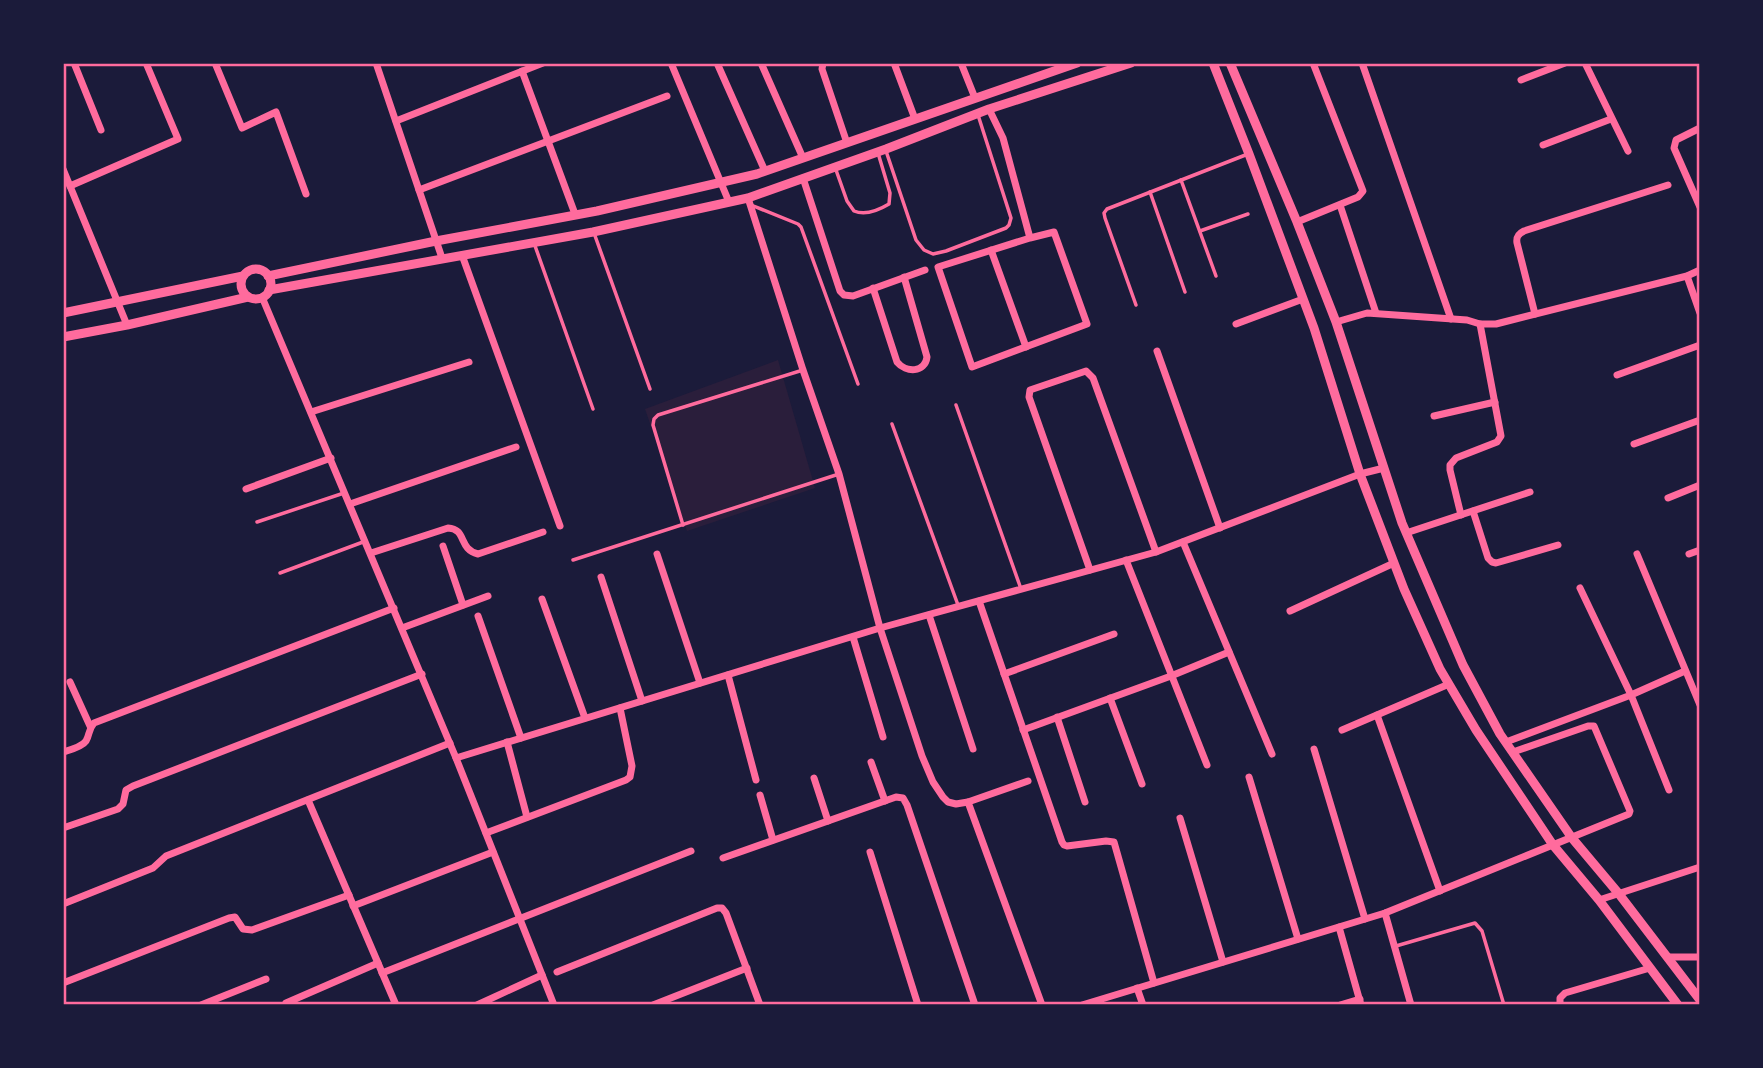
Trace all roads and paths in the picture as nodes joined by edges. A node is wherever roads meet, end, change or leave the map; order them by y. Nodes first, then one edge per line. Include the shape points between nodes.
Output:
1 (74, 63) edge
2 (146, 63) edge
3 (215, 63) edge
4 (376, 63) edge
5 (543, 63) edge
6 (671, 63) edge
7 (717, 63) edge
8 (761, 63) edge
9 (823, 63) edge
10 (894, 63) edge
11 (961, 63) edge
12 (1077, 63) edge
13 (1131, 63) edge
14 (1213, 63) edge
15 (1230, 63) edge
16 (1313, 63) edge
17 (1362, 63) edge
18 (1565, 63) edge
19 (1585, 63) edge
20 (522, 71) junction
21 (1521, 80) dead end
22 (667, 96) dead end
23 (975, 98) junction
24 (989, 109) junction
25 (977, 114) junction
26 (915, 119) junction
27 (1611, 119) junction
28 (396, 121) junction
29 (1700, 128) edge
30 (101, 130) dead end
31 (548, 142) junction
32 (847, 143) junction
33 (1543, 145) dead end
34 (882, 150) junction
35 (1629, 151) dead end
36 (1249, 154) junction
37 (803, 158) junction
38 (835, 166) junction
39 (63, 169) edge
40 (765, 171) junction
41 (803, 178) junction
42 (1181, 180) junction
43 (721, 182) junction
44 (1668, 185) dead end
45 (70, 186) junction
46 (419, 190) junction
47 (1150, 192) junction
48 (306, 194) dead end
49 (748, 201) junction
50 (729, 202) junction
51 (1340, 205) junction
52 (1700, 207) edge
53 (575, 214) junction
54 (1248, 214) dead end
55 (1297, 222) junction
56 (1200, 231) junction
57 (593, 232) junction
58 (1030, 238) junction
59 (436, 241) junction
60 (533, 243) junction
61 (991, 250) junction
62 (462, 255) junction
63 (442, 258) junction
64 (925, 270) dead end
65 (1700, 270) edge
66 (243, 276) junction
67 (268, 276) junction
68 (1216, 276) dead end
69 (1687, 276) junction
70 (904, 277) junction
71 (873, 288) junction
72 (1185, 292) dead end
73 (266, 293) junction
74 (248, 297) junction
75 (1303, 299) junction
76 (117, 301) junction
77 (1136, 305) dead end
78 (63, 313) edge
79 (1376, 313) junction
80 (1700, 313) edge
81 (1535, 314) junction
82 (1451, 319) junction
83 (1336, 322) junction
84 (1236, 324) dead end
85 (1480, 324) junction
86 (127, 325) junction
87 (63, 337) edge
88 (1700, 345) edge
89 (1026, 346) junction
90 (1157, 351) dead end
91 (469, 362) dead end
92 (803, 370) junction
93 (1617, 375) dead end
94 (858, 384) dead end
95 (650, 389) dead end
96 (1495, 402) junction
97 (956, 405) dead end
98 (593, 409) dead end
99 (311, 412) junction
100 (1434, 416) dead end
101 (1700, 420) edge
102 (892, 424) dead end
103 (1634, 444) dead end
104 (516, 447) dead end
105 (331, 458) junction
106 (1384, 468) junction
107 (839, 474) junction
108 (1360, 474) junction
109 (1700, 485) edge
110 (246, 489) dead end
111 (345, 492) junction
112 (1530, 492) dead end
113 (1668, 498) dead end
114 (350, 504) junction
115 (1473, 511) junction
116 (1461, 515) junction
117 (257, 522) dead end
118 (683, 525) junction
119 (560, 526) dead end
120 (1220, 528) junction
121 (543, 532) dead end
122 (1406, 533) junction
123 (366, 541) junction
124 (1183, 542) junction
125 (1558, 545) dead end
126 (443, 546) dead end
127 (1700, 550) edge
128 (1156, 552) junction
129 (371, 553) junction
130 (657, 554) dead end
131 (1637, 554) dead end
132 (1689, 554) dead end
133 (573, 560) dead end
134 (1126, 560) junction
135 (1394, 563) junction
136 (1090, 570) junction
137 (280, 573) dead end
138 (601, 577) dead end
139 (1580, 588) dead end
140 (1021, 589) junction
141 (488, 596) dead end
142 (541, 600) dead end
143 (979, 601) junction
144 (463, 605) junction
145 (958, 607) junction
146 (394, 608) junction
147 (1290, 611) dead end
148 (929, 615) junction
149 (478, 616) dead end
150 (402, 628) junction
151 (880, 628) junction
152 (1114, 634) dead end
153 (852, 637) junction
154 (1229, 652) junction
155 (1685, 671) junction
156 (422, 674) junction
157 (1004, 674) junction
158 (728, 675) junction
159 (1171, 676) junction
160 (70, 682) dead end
161 (700, 683) junction
162 (1449, 684) junction
163 (1631, 695) junction
164 (1110, 698) junction
165 (642, 701) junction
166 (1700, 705) edge
167 (620, 708) junction
168 (1377, 715) junction
169 (1057, 717) junction
170 (585, 718) junction
171 (90, 726) junction
172 (1023, 730) junction
173 (1342, 730) dead end
174 (883, 737) dead end
175 (521, 738) junction
176 (507, 742) junction
177 (1506, 742) junction
178 (450, 743) junction
179 (973, 749) dead end
180 (1314, 749) dead end
181 (63, 752) edge
182 (1513, 752) junction
183 (1272, 754) dead end
184 (456, 758) junction
185 (871, 762) dead end
186 (1207, 765) dead end
187 (1249, 777) dead end
188 (814, 778) dead end
189 (756, 780) dead end
190 (1028, 781) dead end
191 (1142, 784) dead end
192 (1669, 790) dead end
193 (760, 795) dead end
194 (308, 800) junction
195 (884, 801) junction
196 (968, 802) junction
197 (1085, 802) dead end
198 (527, 817) junction
199 (1180, 818) dead end
200 (828, 821) junction
201 (63, 828) edge
202 (486, 833) junction
203 (1572, 838) junction
204 (774, 840) junction
205 (1553, 845) junction
206 (691, 851) dead end
207 (493, 852) junction
208 (870, 852) dead end
209 (723, 858) dead end
210 (1700, 867) edge
211 (1440, 891) junction
212 (1619, 894) junction
213 (349, 895) junction
214 (1599, 900) junction
215 (63, 904) edge
216 (354, 906) junction
217 (1385, 913) junction
218 (520, 918) junction
219 (1365, 919) junction
220 (1339, 927) junction
221 (1298, 939) junction
222 (1394, 946) junction
223 (1667, 957) junction
224 (1700, 957) edge
225 (1223, 962) junction
226 (378, 963) junction
227 (747, 968) junction
228 (1650, 968) junction
229 (557, 972) dead end
230 (382, 973) junction
231 (542, 975) junction
232 (266, 979) dead end
233 (63, 982) edge
234 (1154, 983) junction
235 (1137, 988) junction
236 (1700, 1000) edge
237 (1361, 1002) edge
238 (286, 1003) dead end
239 (201, 1005) edge
240 (396, 1005) edge
241 (477, 1005) edge
242 (554, 1005) edge
243 (653, 1005) edge
244 (760, 1005) edge
245 (918, 1005) edge
246 (975, 1005) edge
247 (1042, 1005) edge
248 (1082, 1005) edge
249 (1143, 1005) edge
250 (1340, 1005) edge
251 (1412, 1005) edge
252 (1504, 1005) edge
253 (1560, 1005) edge
254 (1678, 1005) edge

1 - 30 street
2 - 45 street via 178,139
3 - 48 street via 242,128 276,112
4 - 28 street
5 - 20 street
6 - 43 street
7 - 40 street
8 - 37 street
9 - 32 street
10 - 26 street
11 - 23 street
12 - 23 street
13 - 24 street
14 - 36 street
15 - 55 street
16 - 51 street via 1363,191
17 - 82 street
18 - 21 street
19 - 27 street
20 - 28 street
20 - 31 street
22 - 31 street
23 - 26 street
24 - 25 street
24 - 58 street via 1003,138
25 - 34 street
25 - 34 lane via 1011,221 1006,228 933,254 924,250 916,240
26 - 32 street
27 - 33 street
27 - 35 street
28 - 46 street
29 - 52 street via 1676,140 1674,148
31 - 46 street
31 - 53 street
32 - 37 street
34 - 38 street
34 - 38 lane via 891,200 865,214 854,211 847,201
36 - 42 lane
36 - 75 street
37 - 40 street
38 - 41 street
39 - 45 street
40 - 43 street
41 - 49 street
41 - 71 street via 840,290 848,296
42 - 47 lane
42 - 56 lane
43 - 50 street
43 - 53 street
44 - 81 street via 1519,234 1517,243
45 - 76 street
46 - 59 street
47 - 72 lane
47 - 77 lane via 1104,213
49 - 50 street
49 - 92 street
49 - 94 lane via 801,227
50 - 57 street
51 - 55 street
51 - 79 street
53 - 59 street
54 - 56 lane
55 - 83 street
56 - 68 lane
57 - 60 street
57 - 95 lane
58 - 61 street
58 - 89 street via 1054,232 1087,324
59 - 63 street
59 - 67 street
60 - 62 street
60 - 98 lane
61 - 89 street
61 - 89 street via 938,267 972,366
62 - 63 street
62 - 119 street
63 - 73 street
64 - 70 street
65 - 69 street
66 - 67 street via 256,269
66 - 74 street via 242,290
66 - 76 street
67 - 73 street
69 - 80 street
69 - 81 street
70 - 71 street
70 - 71 street via 927,358 924,367 905,370 897,362
73 - 74 street via 258,299
73 - 99 street
74 - 86 street
75 - 84 street
75 - 108 street
76 - 78 street
76 - 86 street
79 - 82 street
79 - 83 street
81 - 85 street
82 - 85 street
83 - 106 street
85 - 96 street
86 - 87 street
88 - 93 street
90 - 120 street
91 - 99 street
92 - 107 street
92 - 118 lane via 654,419
96 - 100 street
96 - 116 street via 1499,439 1450,465
97 - 140 lane
99 - 105 street
101 - 103 street
102 - 145 lane
104 - 114 street
105 - 110 street
105 - 111 street
106 - 108 street
106 - 122 street
107 - 118 lane
107 - 151 street
108 - 120 street
108 - 135 street
109 - 113 street
111 - 114 street
111 - 117 lane
112 - 115 street
114 - 123 street
115 - 116 street
115 - 125 street via 1492,562
116 - 122 street
118 - 133 lane
120 - 124 street
121 - 129 street via 478,554 467,549 458,530 448,528
122 - 177 street via 1463,665
123 - 129 street
123 - 137 lane
124 - 128 street
124 - 154 street
126 - 144 street
127 - 132 street
128 - 134 street
128 - 136 street via 1093,377 1086,371 1030,390 1028,397
129 - 146 street
130 - 161 street
131 - 155 street
134 - 136 street
134 - 159 street
135 - 147 street
135 - 162 street
136 - 140 street
138 - 165 street
139 - 163 street
140 - 143 street
141 - 144 street
142 - 170 street
143 - 145 street
143 - 157 street
144 - 150 street
145 - 148 street
146 - 150 street
146 - 171 street
148 - 151 street
148 - 179 street
149 - 175 street
150 - 156 street
151 - 153 street
151 - 196 street via 933,782 948,802
152 - 157 street
153 - 158 street
153 - 174 street
154 - 159 street
154 - 183 street
155 - 163 street
155 - 166 street
156 - 178 street
156 - 201 street via 133,786 117,809
157 - 172 street
158 - 161 street
158 - 189 street
159 - 164 street
159 - 186 street
160 - 171 street
161 - 165 street
162 - 168 street
162 - 205 street
163 - 177 street
163 - 192 street
164 - 169 street
164 - 191 street
165 - 167 street
167 - 170 street
167 - 198 street via 632,766 630,777
168 - 173 street
168 - 211 street
169 - 172 street
169 - 197 street
170 - 175 street
171 - 181 street via 85,743
172 - 234 street via 1064,845 1114,842
175 - 176 street
176 - 184 street
176 - 198 street
177 - 182 street
178 - 184 street
178 - 194 street
180 - 219 street
182 - 203 street
182 - 203 street via 1588,726 1596,728 1630,813
184 - 202 street
185 - 195 street
187 - 221 street
188 - 200 street
190 - 196 street
193 - 204 street
194 - 213 street
194 - 215 street via 166,856 153,868
195 - 200 street
195 - 246 street via 903,798 908,805
196 - 247 street
198 - 202 street
199 - 225 street
200 - 204 street
202 - 207 street
203 - 205 street
203 - 212 street
204 - 209 street
205 - 211 street
205 - 214 street
206 - 218 street
207 - 216 street
207 - 218 street
208 - 245 street
210 - 212 street
211 - 217 street
212 - 214 street
212 - 223 street
213 - 216 street
213 - 233 street via 252,930 243,929 235,917 229,918
214 - 228 street
216 - 226 street
217 - 219 street
217 - 222 street
218 - 230 street
218 - 231 street
219 - 220 street
220 - 221 street
220 - 237 street
221 - 225 street
222 - 251 street
222 - 252 lane via 1475,923 1482,931
223 - 224 street
223 - 236 street
225 - 234 street
226 - 230 street
226 - 238 street
227 - 229 street via 726,913 717,908
227 - 243 street
227 - 244 street
228 - 253 street via 1565,993
228 - 254 street
230 - 240 street
231 - 241 street
231 - 242 street
232 - 239 street
234 - 235 street
235 - 248 street
235 - 249 street
237 - 250 street

